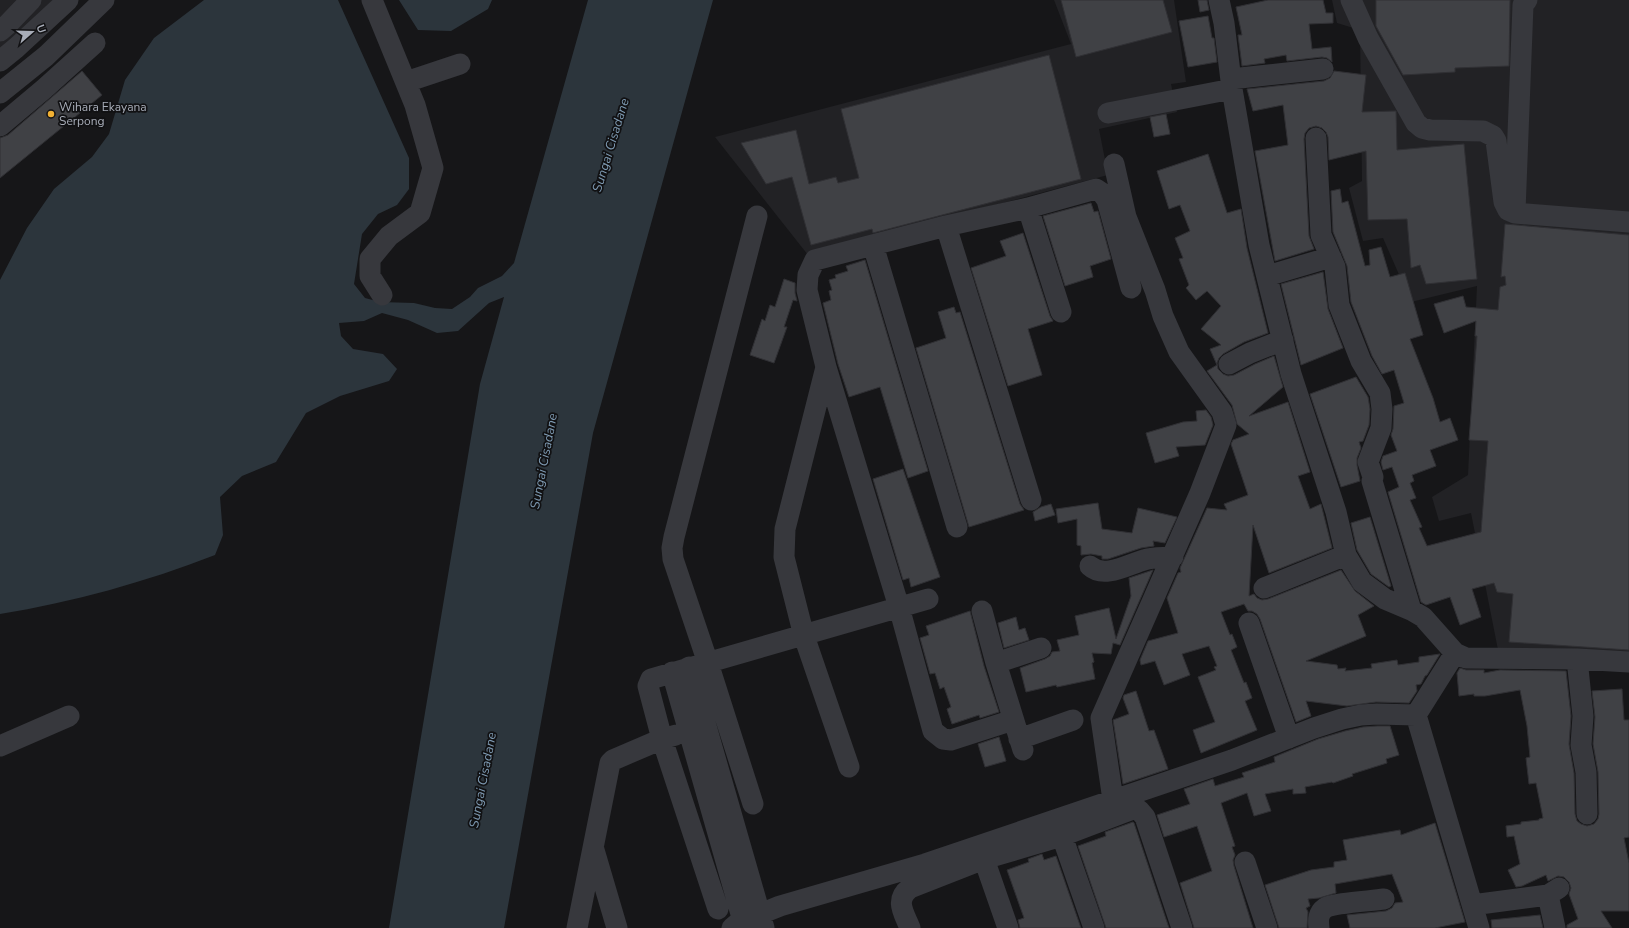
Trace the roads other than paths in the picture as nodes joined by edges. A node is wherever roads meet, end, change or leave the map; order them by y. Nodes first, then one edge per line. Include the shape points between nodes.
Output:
1 (31, 0) edge
2 (68, 0) edge
3 (104, 0) edge
4 (372, 0) edge
5 (1219, 0) edge
6 (1351, 0) edge
7 (1527, 0) edge
8 (0, 31) edge
9 (95, 42) dead end
10 (0, 61) edge
11 (460, 64) dead end
12 (1323, 69) dead end
13 (406, 82) junction
14 (1231, 84) junction
15 (0, 93) edge
16 (1108, 113) dead end
17 (0, 126) edge
18 (1316, 138) dead end
19 (1114, 164) dead end
20 (1028, 208) junction
21 (1515, 213) junction
22 (757, 216) dead end
23 (1629, 222) edge
24 (946, 226) junction
25 (873, 245) junction
26 (1331, 258) junction
27 (1267, 276) junction
28 (1131, 288) dead end
29 (382, 295) dead end
30 (1060, 312) dead end
31 (1283, 340) junction
32 (1229, 364) dead end
33 (826, 367) junction
34 (1031, 500) dead end
35 (957, 527) dead end
36 (1346, 555) junction
37 (1173, 557) junction
38 (1090, 566) dead end
39 (1264, 588) dead end
40 (928, 599) dead end
41 (899, 607) junction
42 (1411, 610) junction
43 (982, 611) dead end
44 (1249, 623) dead end
45 (804, 636) junction
46 (1041, 648) dead end
47 (1454, 653) junction
48 (1577, 659) junction
49 (1629, 662) edge
50 (996, 663) junction
51 (690, 667) junction
52 (1416, 715) junction
53 (69, 716) dead end
54 (1074, 720) dead end
55 (690, 731) junction
56 (1018, 736) junction
57 (1289, 738) junction
58 (662, 739) junction
59 (0, 746) edge
60 (849, 768) dead end
61 (1113, 800) junction
62 (753, 804) dead end
63 (1587, 814) dead end
64 (1062, 836) junction
65 (594, 848) junction
66 (984, 860) junction
67 (1245, 862) dead end
68 (1384, 899) dead end
69 (1472, 904) junction
70 (718, 910) dead end
71 (738, 926) edge
72 (577, 928) edge
73 (617, 928) edge
74 (764, 928) edge
75 (910, 928) edge
76 (1008, 928) edge
77 (1094, 928) edge
78 (1182, 928) edge
79 (1267, 928) edge
80 (1319, 928) edge
81 (1479, 928) edge
82 (1555, 928) edge

1 - 8 street
2 - 10 street
3 - 15 street via 46,56
4 - 13 street
5 - 14 street
6 - 21 street via 1368,38 1416,123 1430,130 1483,131 1493,136 1496,141 1506,208
7 - 21 street via 1523,4
9 - 17 street
11 - 13 street
12 - 14 street
13 - 29 street via 433,168 420,213 389,236 370,258 370,276
14 - 16 street
14 - 27 street via 1259,245
18 - 26 street via 1321,235
19 - 37 street via 1126,217 1163,316 1179,352 1222,412 1226,425
20 - 24 street
20 - 28 street via 1096,189 1102,193 1107,200
20 - 30 street
21 - 23 street
22 - 51 street via 672,548
24 - 25 street
24 - 34 street
25 - 33 street via 815,260 808,275 807,290
25 - 35 street
26 - 27 street
26 - 42 street via 1335,267 1339,306 1361,361 1380,393 1381,428 1368,462
27 - 31 street
31 - 32 street
31 - 36 street via 1291,374 1336,512
33 - 41 street
33 - 45 street via 783,540 784,557
36 - 39 street
36 - 42 street via 1362,582 1385,599
37 - 38 street via 1145,559 1115,570 1095,571
37 - 61 street via 1101,718
40 - 41 street
41 - 45 street
41 - 56 street via 933,731 943,739 951,740
42 - 47 street via 1423,617
43 - 50 street
44 - 57 street
45 - 51 street
45 - 60 street
46 - 50 street
47 - 48 street via 1466,658
47 - 52 street
48 - 49 street
48 - 63 street
50 - 56 street
51 - 55 street
51 - 58 street via 651,679 648,686
51 - 62 street
51 - 74 street
52 - 57 street via 1361,715
52 - 69 street
53 - 59 street
54 - 56 street
55 - 58 street
55 - 71 street
57 - 61 street
58 - 65 street via 611,761
58 - 70 street
61 - 71 street via 925,864 780,906
64 - 66 street
64 - 77 street
64 - 78 street via 1133,809 1139,810 1145,817
65 - 72 street
65 - 73 street
66 - 75 street via 905,892 901,897 901,904
66 - 76 street
67 - 79 street
68 - 80 street via 1327,907 1320,914
69 - 81 street
69 - 82 street via 1554,891

